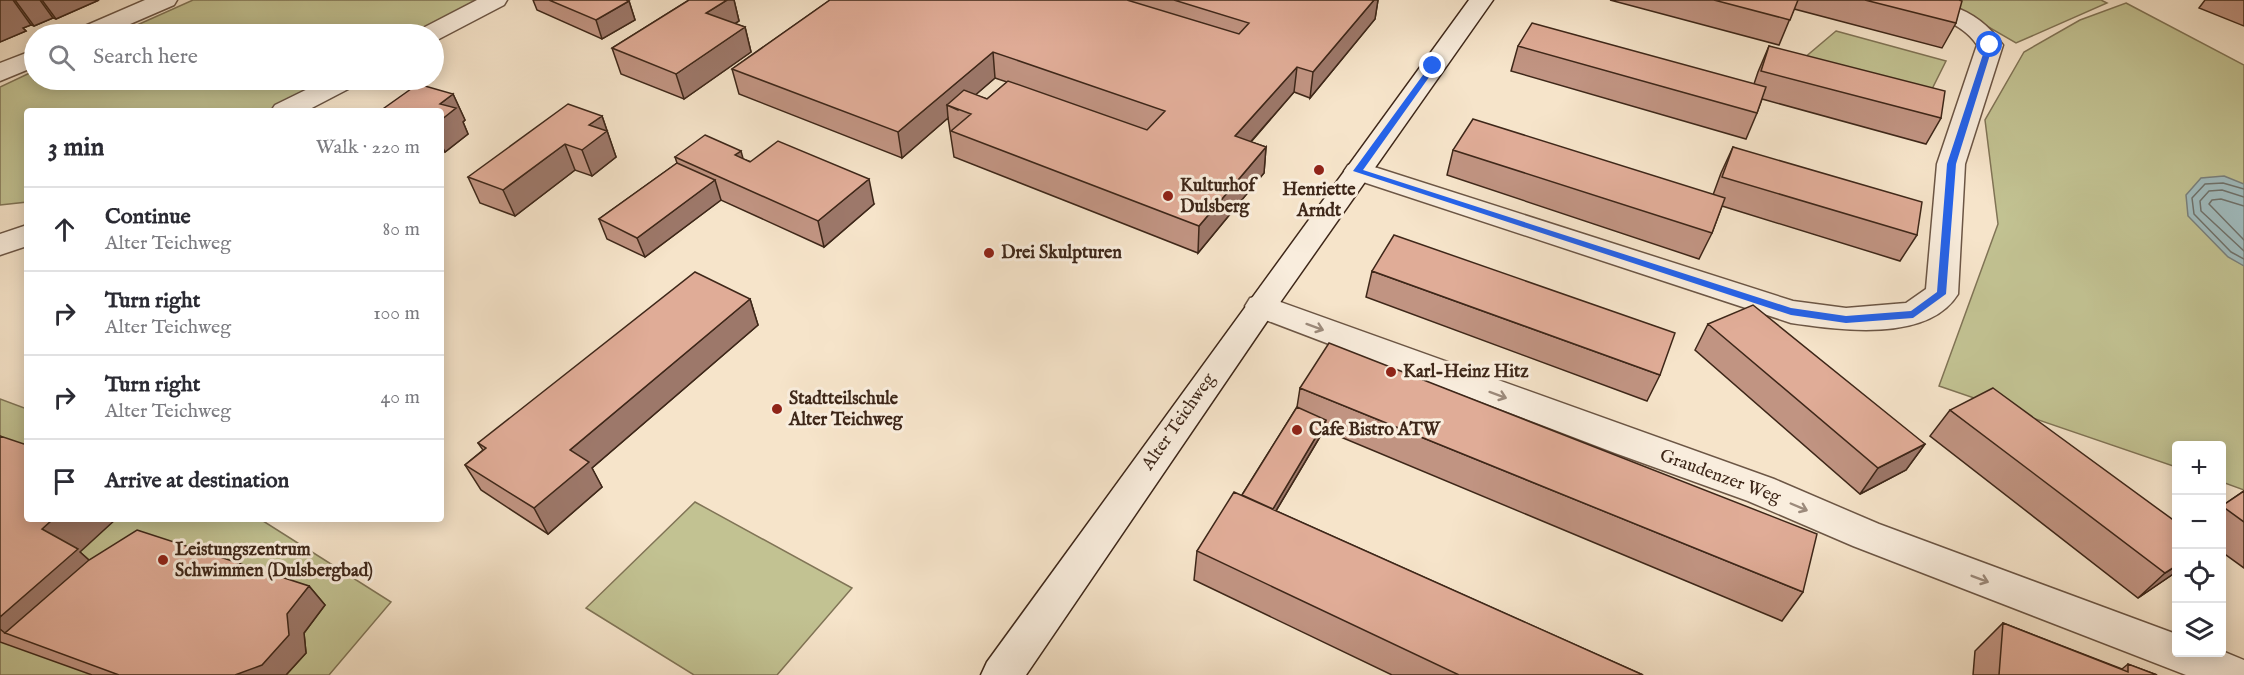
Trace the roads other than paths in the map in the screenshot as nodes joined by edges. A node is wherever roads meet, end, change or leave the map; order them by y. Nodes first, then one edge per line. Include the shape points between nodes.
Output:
1 (165, 0) edge
2 (495, 0) edge
3 (1481, 0) edge
4 (1902, 0) edge
5 (110, 24) edge
6 (444, 27) edge
7 (24, 62) edge
8 (0, 73) edge
9 (326, 90) edge
10 (291, 108) edge
11 (1358, 171) junction
12 (24, 236) edge
13 (0, 245) edge
14 (1261, 306) junction
15 (2172, 650) edge
16 (2189, 657) edge
17 (1002, 675) edge
18 (2234, 675) edge

1 - 5 street
2 - 6 street
3 - 11 street, Alter Teichweg
4 - 11 street via 1940,9 1984,33 1990,45 1951,164 1941,294 1913,314 1846,320 1791,312
7 - 8 street
9 - 10 street
11 - 14 street, Alter Teichweg
12 - 13 street
14 -> 15 street, Graudenzer Weg via 1761,490 1866,535
14 - 17 street, Alter Teichweg
16 - 18 street, Graudenzer Weg

